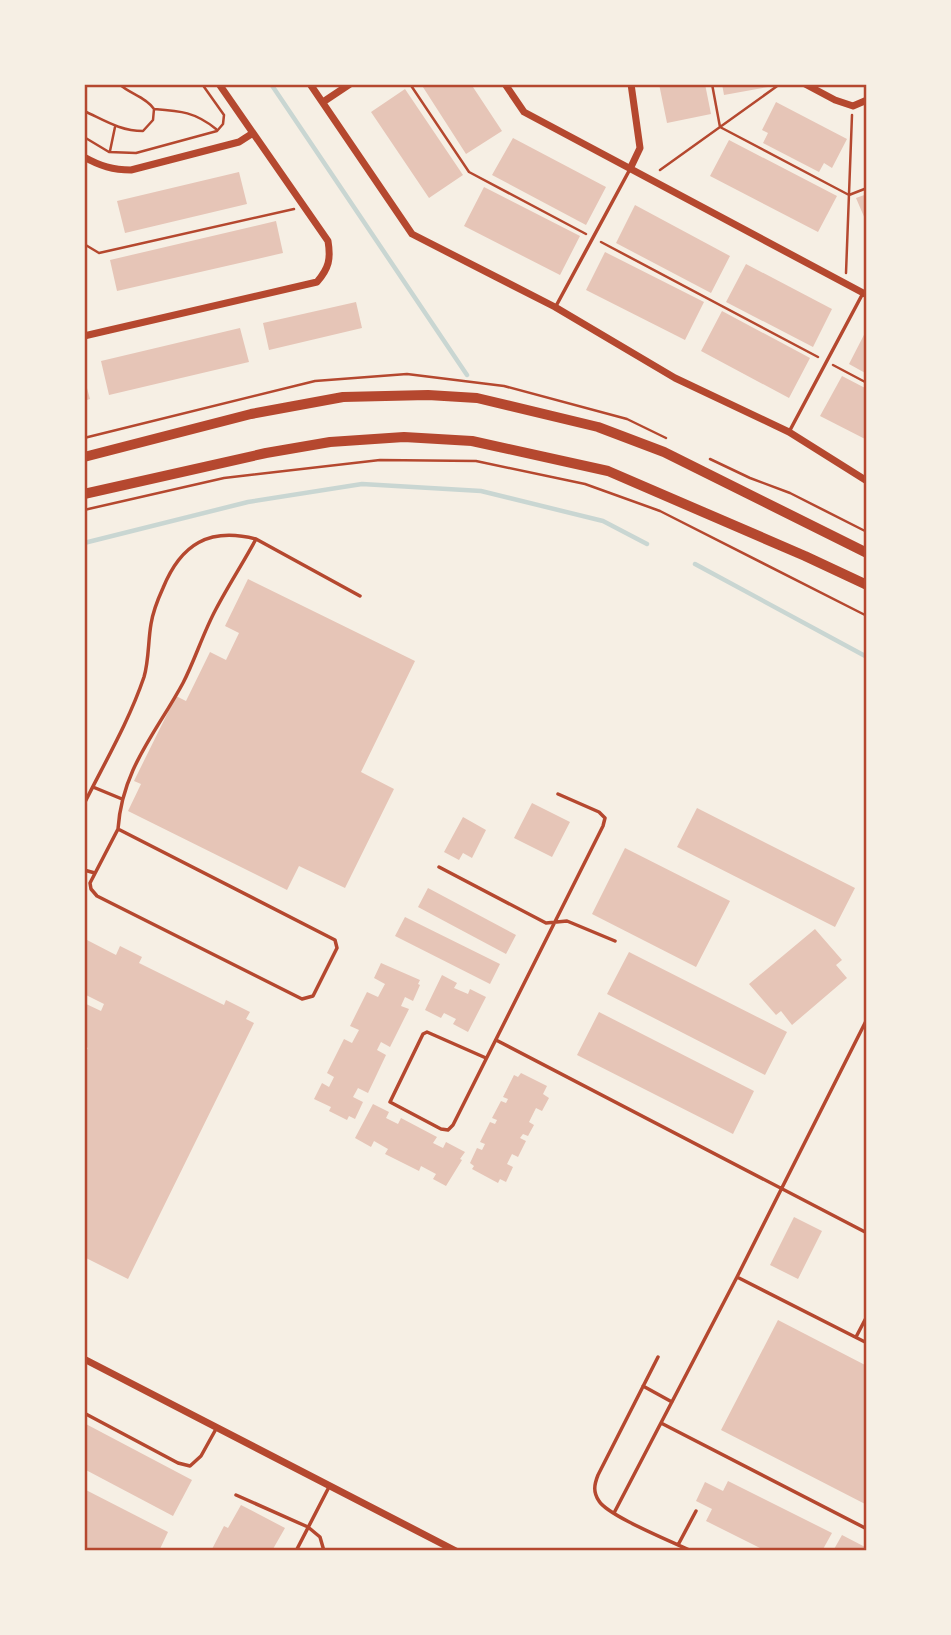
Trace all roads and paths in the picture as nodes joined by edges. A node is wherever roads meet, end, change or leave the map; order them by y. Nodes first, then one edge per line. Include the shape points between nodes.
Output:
1 (119, 84) edge
2 (202, 84) edge
3 (219, 84) edge
4 (310, 84) edge
5 (350, 84) edge
6 (410, 84) edge
7 (505, 84) edge
8 (631, 84) edge
9 (712, 84) edge
10 (780, 84) edge
11 (805, 84) edge
12 (867, 100) edge
13 (323, 102) junction
14 (853, 106) junction
15 (154, 110) junction
16 (84, 111) edge
17 (115, 127) junction
18 (720, 127) junction
19 (217, 131) junction
20 (253, 133) junction
21 (84, 137) edge
22 (109, 152) junction
23 (84, 157) edge
24 (630, 169) junction
25 (648, 178) junction
26 (867, 188) edge
27 (849, 195) junction
28 (304, 207) junction
29 (593, 237) junction
30 (84, 244) edge
31 (845, 283) junction
32 (866, 291) edge
33 (555, 307) junction
34 (84, 336) edge
35 (826, 362) junction
36 (867, 383) edge
37 (789, 432) junction
38 (84, 457) edge
39 (867, 481) edge
40 (84, 494) edge
41 (84, 510) edge
42 (256, 539) junction
43 (867, 553) edge
44 (867, 585) edge
45 (360, 596) dead end
46 (867, 616) edge
47 (93, 787) junction
48 (558, 794) dead end
49 (122, 799) junction
50 (84, 804) edge
51 (118, 829) junction
52 (439, 867) dead end
53 (84, 870) edge
54 (96, 873) junction
55 (556, 921) junction
56 (615, 941) dead end
57 (867, 1019) edge
58 (496, 1040) junction
59 (486, 1058) junction
60 (781, 1189) junction
61 (867, 1233) edge
62 (737, 1277) junction
63 (867, 1316) edge
64 (856, 1337) junction
65 (867, 1343) edge
66 (658, 1357) dead end
67 (84, 1359) edge
68 (643, 1386) junction
69 (672, 1402) junction
70 (84, 1413) edge
71 (661, 1423) junction
72 (217, 1427) junction
73 (330, 1486) junction
74 (236, 1495) dead end
75 (696, 1511) dead end
76 (614, 1513) junction
77 (308, 1527) junction
78 (867, 1529) edge
79 (678, 1545) junction
80 (296, 1551) edge
81 (324, 1551) edge
82 (456, 1551) edge
83 (691, 1551) edge

1 - 15 path
2 - 19 path via 224,116
3 - 20 street
4 - 13 street
5 - 13 street
6 - 29 path via 469,172
7 - 24 street via 524,112
8 - 24 street via 640,148
9 - 18 path
10 - 18 path
11 - 14 street
12 - 14 street
13 - 33 street via 412,234
14 - 27 path
15 - 17 path via 153,120 143,131
15 - 19 path via 202,117
16 - 17 path
17 - 22 path
18 - 25 path
18 - 27 path
19 - 22 path via 135,153
20 - 23 street via 239,142 131,170 99,166
20 - 28 street
21 - 22 path
24 - 25 street
24 - 29 lane
25 - 31 street
26 - 27 path
27 - 31 path
28 - 30 path via 99,253
28 - 34 street via 328,241 331,258 317,282
29 - 33 lane
29 - 35 path
31 - 32 street
32 - 35 lane
33 - 37 street via 675,377
35 - 36 path
35 - 37 lane
37 - 39 street
38 - 43 main road via 343,397 477,398 598,427 664,452
40 - 44 main road via 330,442 404,437 472,441 608,471
41 - 46 path via 224,478 380,460 476,461 585,484 660,511
42 - 45 lane
42 - 47 lane via 211,536 186,550 177,562 151,622 145,674
42 - 49 lane via 215,610 183,683 129,776
47 - 49 lane
47 - 50 lane
48 - 55 lane via 605,818
49 - 51 lane
51 - 54 lane
51 - 54 lane via 335,940 337,948 319,988 311,998 302,999 142,921 94,894 90,883
52 - 55 lane via 546,923
53 - 54 lane
55 - 56 lane via 567,921
55 - 58 lane
57 - 60 lane
58 - 59 lane
58 - 60 lane
59 - 59 lane via 448,1130 390,1102 427,1031
60 - 61 lane
60 - 62 lane
62 - 64 lane
62 - 69 lane
63 - 64 lane
64 - 65 lane
66 - 68 lane
67 - 72 street
68 - 69 lane
68 - 76 lane via 594,1484 598,1501
69 - 71 lane
70 - 72 lane via 190,1466
71 - 76 lane
71 - 78 lane
72 - 73 street
73 - 77 lane
73 - 82 street
74 - 77 lane
75 - 79 lane
76 - 79 lane
77 - 80 lane
77 - 81 lane via 320,1537
79 - 83 lane

